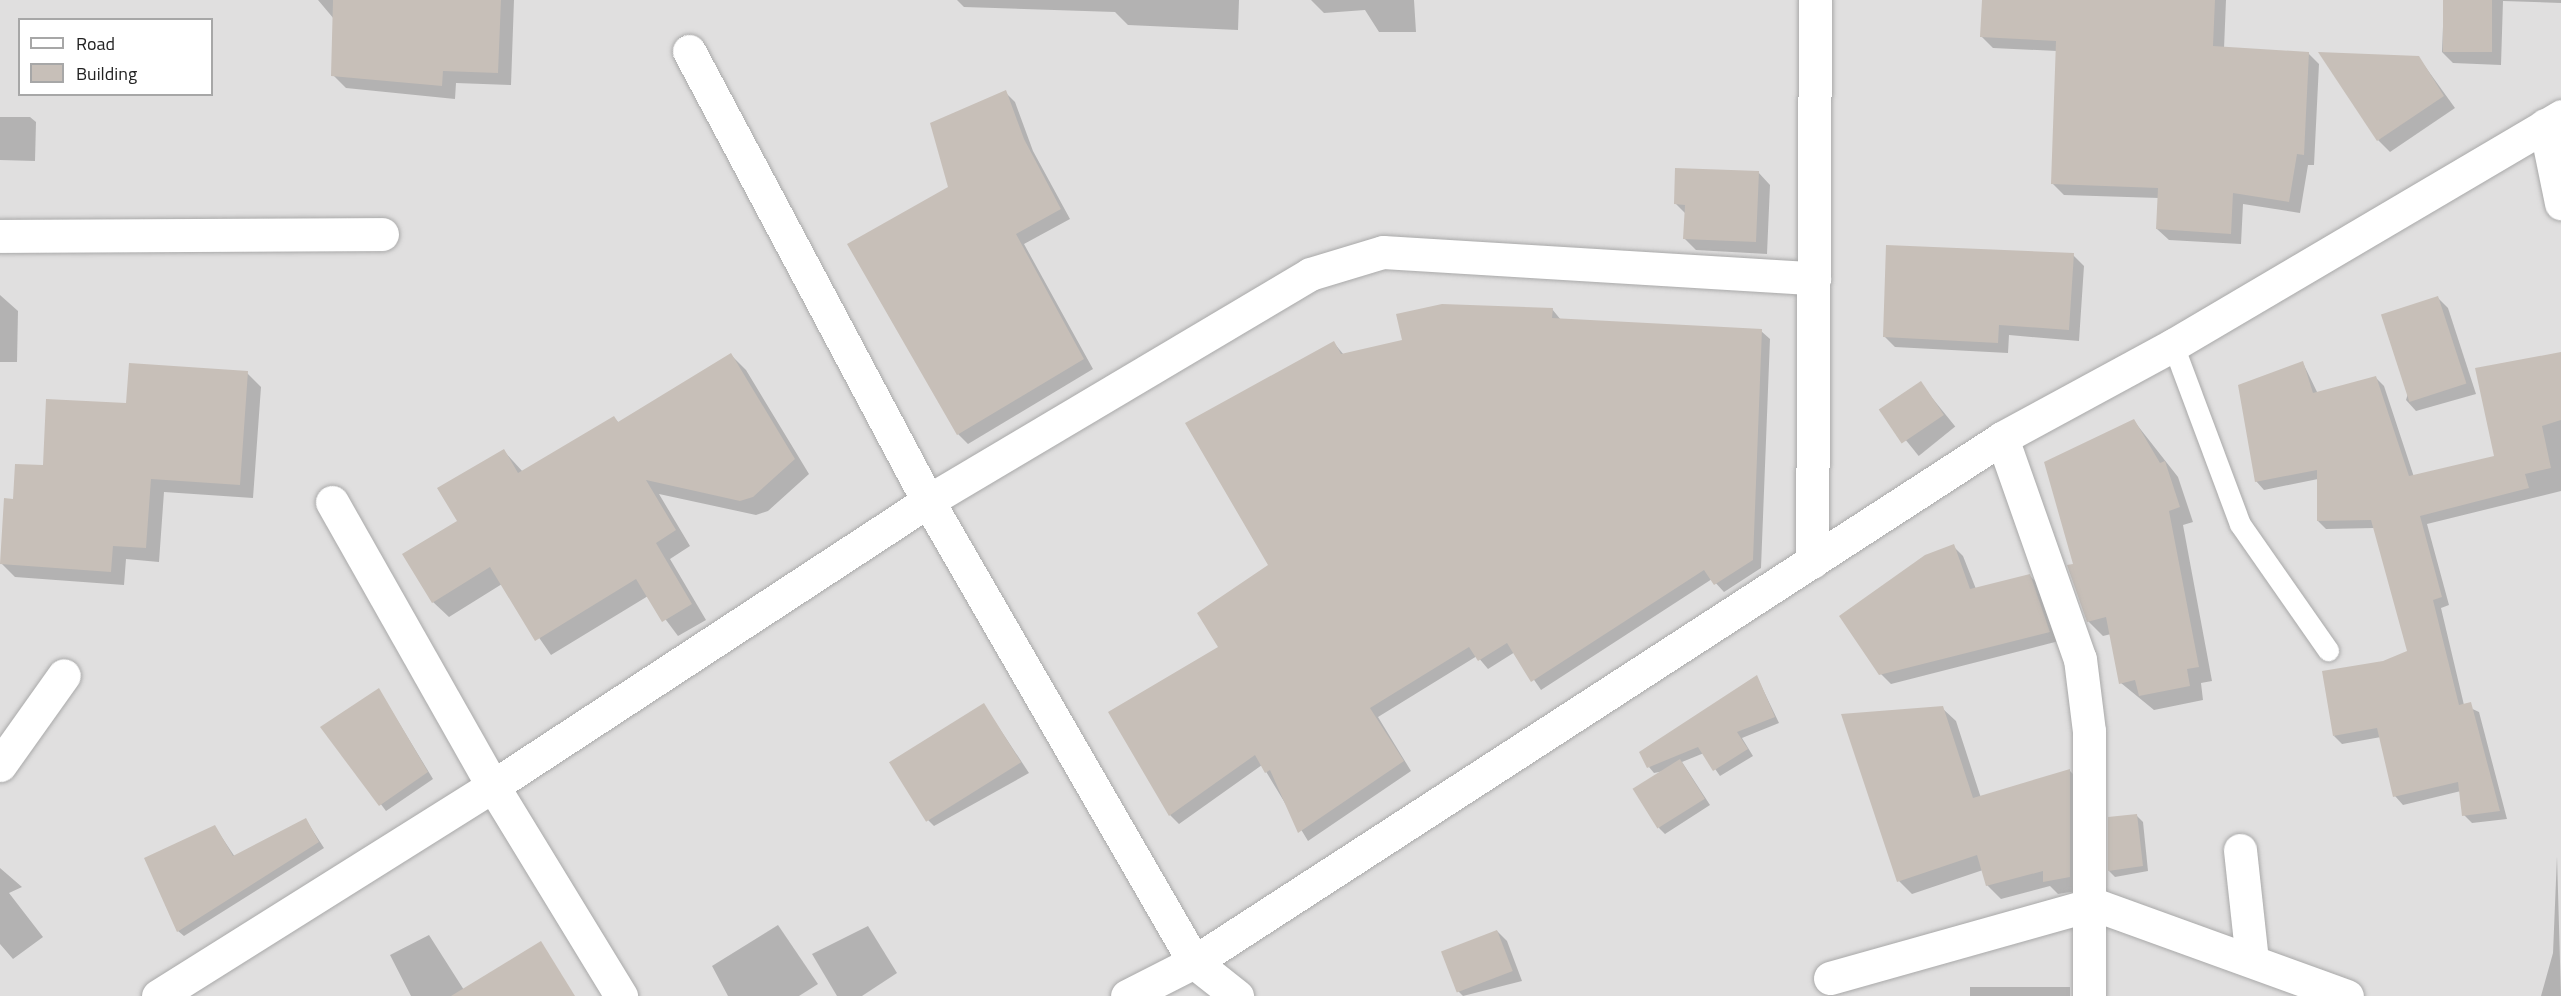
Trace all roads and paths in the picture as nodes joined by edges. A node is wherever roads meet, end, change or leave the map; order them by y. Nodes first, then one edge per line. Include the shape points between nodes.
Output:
1 (1815, 0) edge
2 (689, 51) dead end
3 (2553, 121) edge
4 (2561, 202) edge
5 (382, 234) dead end
6 (0, 236) edge
7 (1814, 278) junction
8 (2173, 345) junction
9 (2002, 438) junction
10 (928, 501) junction
11 (332, 502) dead end
12 (1812, 562) junction
13 (2328, 650) dead end
14 (64, 675) dead end
15 (0, 765) edge
16 (493, 786) junction
17 (2240, 850) dead end
18 (2093, 904) junction
19 (2252, 960) junction
20 (1194, 962) junction
21 (1830, 978) dead end
22 (158, 996) edge
23 (621, 996) edge
24 (1127, 996) edge
25 (1236, 996) edge
26 (2089, 996) edge
27 (2347, 996) edge

1 - 7 street
2 - 10 street
3 - 4 street
3 - 8 street
5 - 6 street
7 - 10 street via 1383,252 1344,261 1310,274
7 - 12 street
8 - 9 street
8 - 13 lane via 2240,524
9 - 12 street
9 - 18 street via 2080,659 2089,731
10 - 16 street
10 - 20 street
11 - 16 street
12 - 20 street
14 - 15 street
16 - 22 street
16 - 23 street
17 - 19 street
18 - 19 street
18 - 21 street
18 - 26 street
19 - 27 street
20 - 24 street
20 - 25 street

